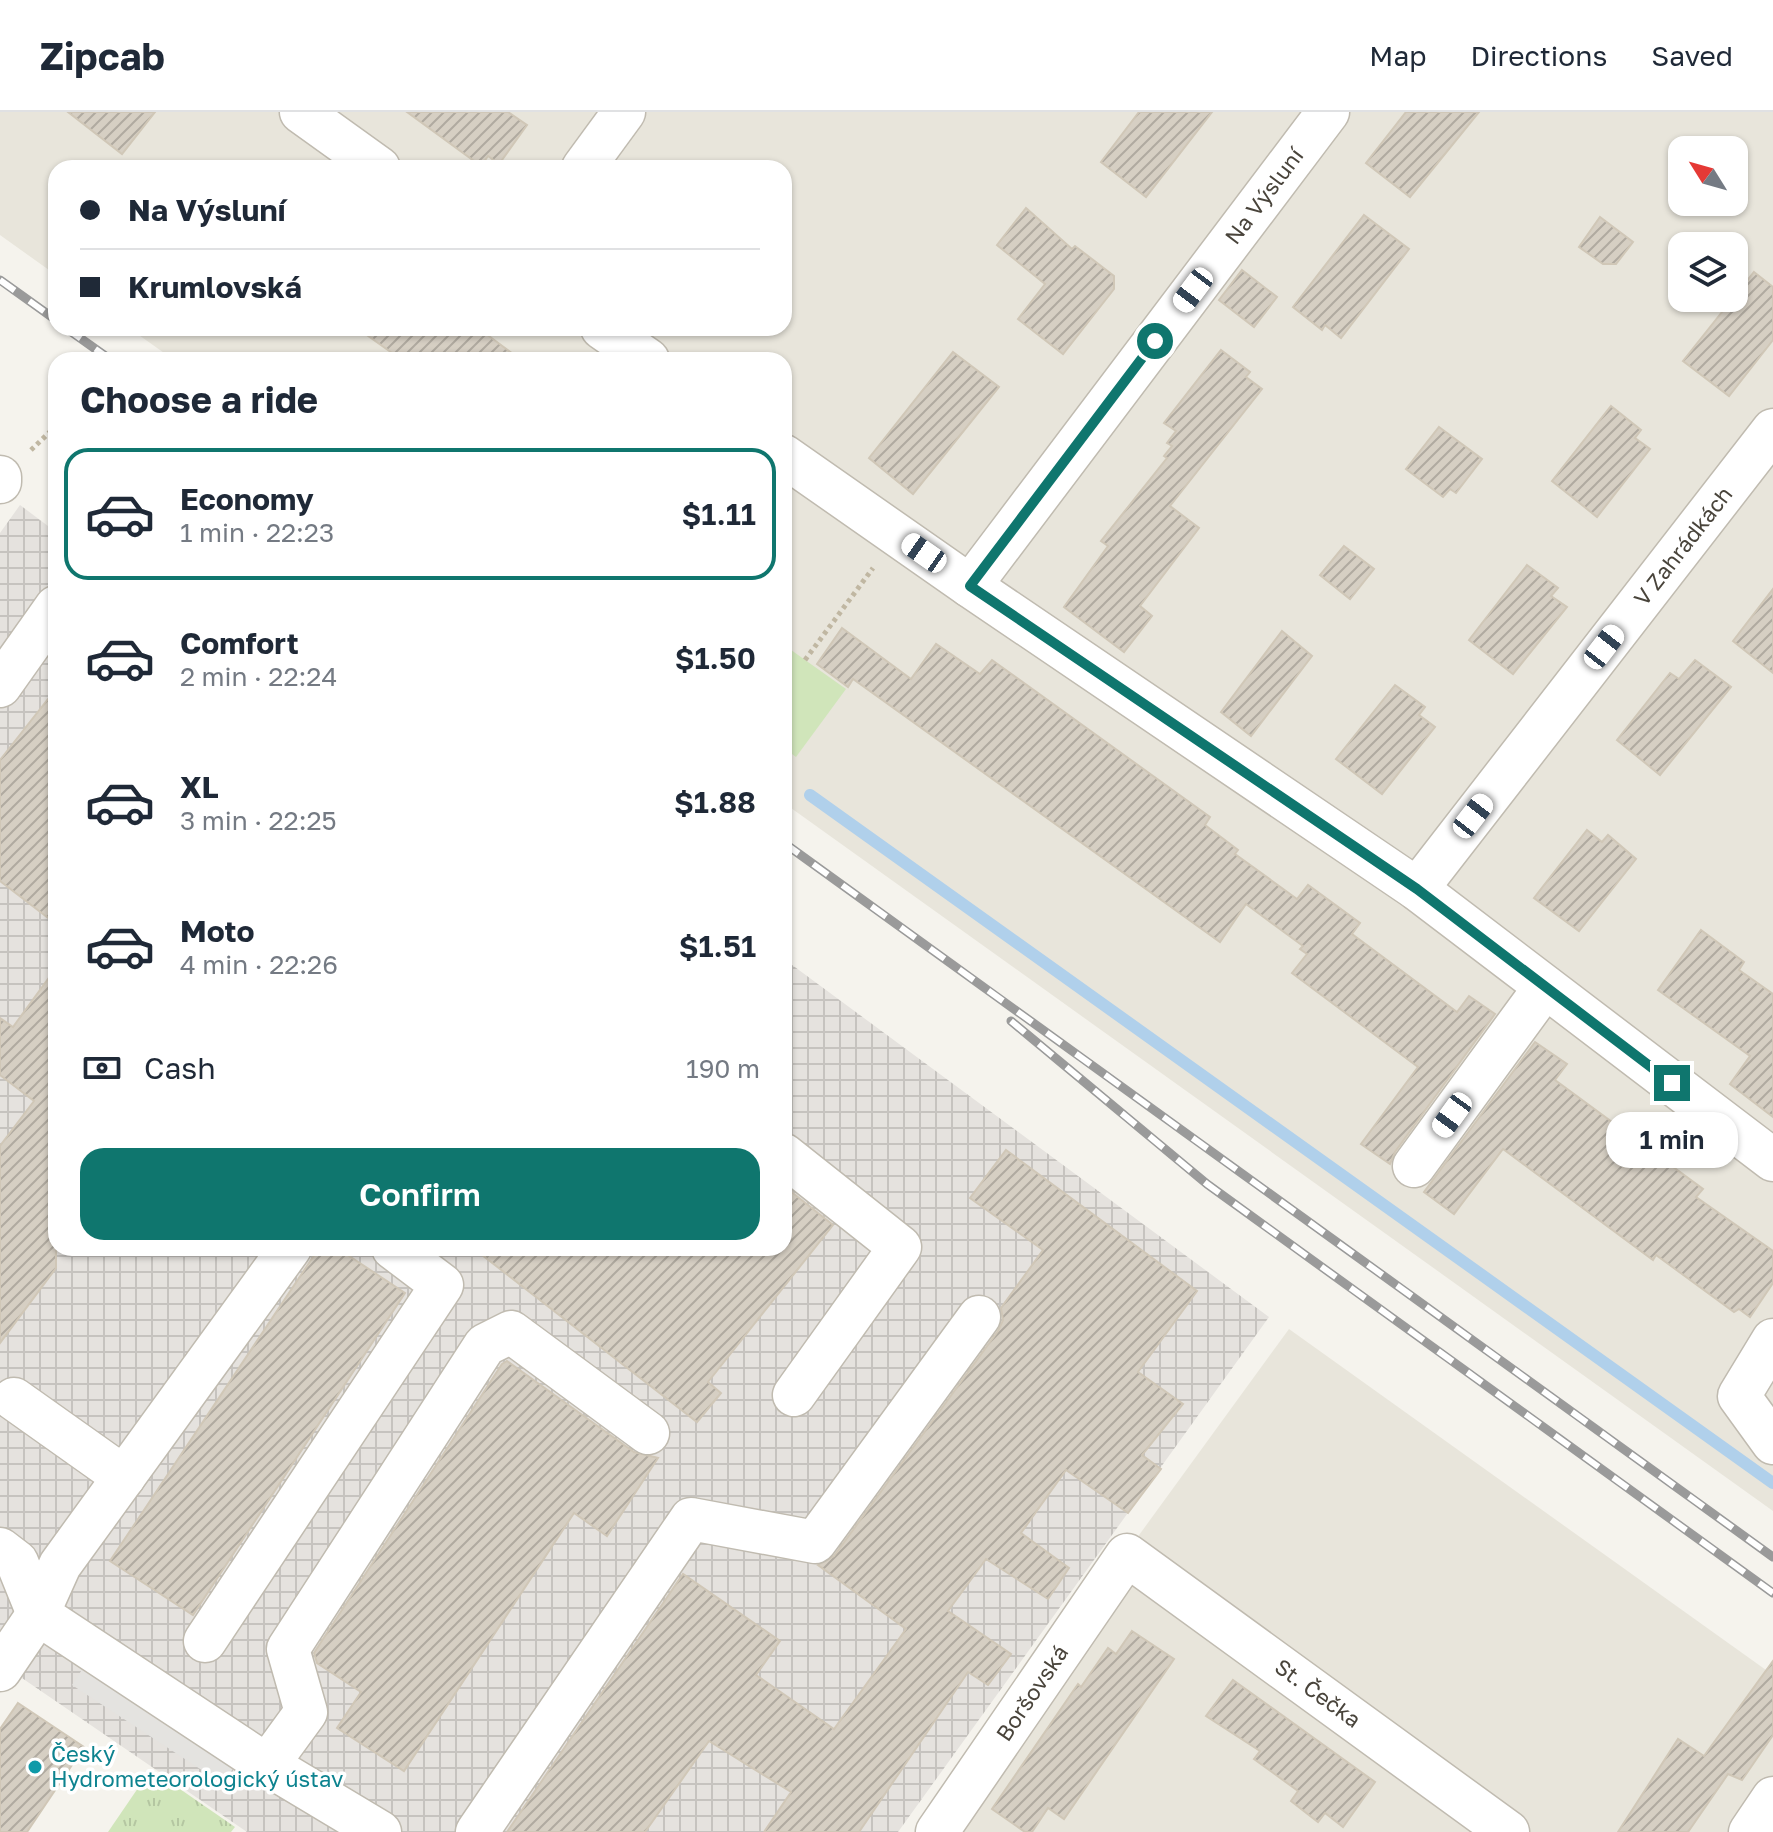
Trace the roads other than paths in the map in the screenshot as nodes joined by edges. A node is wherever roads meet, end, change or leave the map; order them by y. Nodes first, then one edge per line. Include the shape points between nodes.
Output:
1 (301, 112) edge
2 (624, 112) edge
3 (1328, 112) edge
4 (368, 160) edge
5 (589, 160) edge
6 (614, 336) edge
7 (636, 352) edge
8 (1773, 430) edge
9 (792, 462) edge
10 (970, 586) junction
11 (48, 618) edge
12 (0, 686) edge
13 (1417, 889) junction
14 (1545, 987) junction
15 (1773, 1160) edge
16 (792, 1161) edge
17 (1414, 1166) dead end
18 (284, 1256) edge
19 (404, 1256) edge
20 (979, 1317) dead end
21 (1773, 1340) edge
22 (794, 1395) dead end
23 (14, 1399) dead end
24 (648, 1433) dead end
25 (1773, 1443) edge
26 (124, 1477) junction
27 (0, 1549) edge
28 (1127, 1555) joint
29 (38, 1614) junction
30 (205, 1641) dead end
31 (2, 1667) edge
32 (268, 1764) junction
33 (1773, 1798) edge
34 (380, 1832) edge
35 (477, 1832) edge
36 (937, 1832) edge
37 (1508, 1832) edge
38 (1750, 1832) edge

1 - 4 street
2 - 5 street
3 - 10 street, Na Výsluní
6 - 7 street
8 - 13 street, V Zahrádkách
9 - 10 street
10 - 13 street
11 - 12 street
13 - 14 street
14 - 15 street
14 - 17 street
16 - 22 street via 900,1247
18 - 26 street
19 - 30 street via 442,1285
20 - 35 street via 815,1542 691,1519
21 - 25 street via 1739,1396
23 - 26 street
24 - 32 street via 511,1332 485,1345 288,1649 306,1712
26 - 29 street via 60,1565
27 - 29 street via 17,1562
28 - 36 street, Boršovská
28 - 37 street, St. Čečka
29 - 31 street
29 - 32 street
32 - 34 street
33 - 38 street

